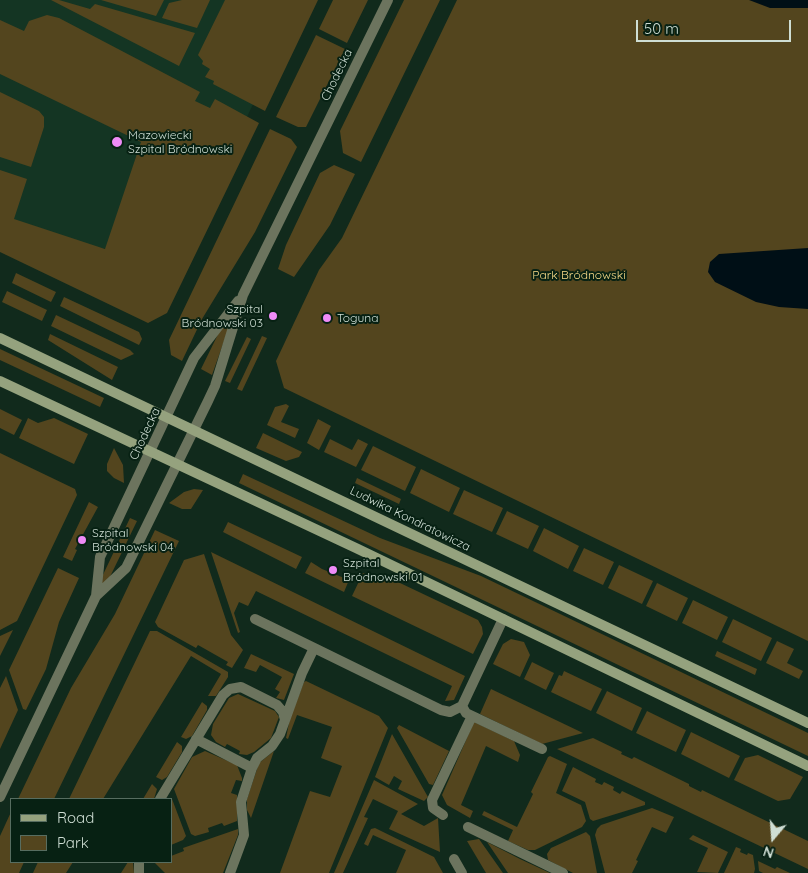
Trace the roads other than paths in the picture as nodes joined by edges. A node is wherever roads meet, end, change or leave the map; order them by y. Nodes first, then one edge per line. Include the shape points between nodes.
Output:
1 (388, 0) edge
2 (243, 295) junction
3 (0, 338) edge
4 (0, 381) edge
5 (167, 417) junction
6 (193, 429) junction
7 (150, 452) junction
8 (175, 464) junction
9 (96, 596) junction
10 (255, 619) dead end
11 (503, 619) junction
12 (314, 648) junction
13 (462, 706) junction
14 (472, 716) junction
15 (285, 720) junction
16 (808, 723) edge
17 (196, 740) junction
18 (542, 749) dead end
19 (808, 766) edge
20 (252, 768) junction
21 (0, 797) edge
22 (161, 798) edge
23 (443, 815) dead end
24 (468, 827) dead end
25 (454, 859) dead end
26 (230, 873) edge
27 (462, 873) edge
28 (563, 873) edge

1 - 2 street, Chodecka
2 - 5 street, Chodecka via 194,358
2 - 6 street, Chodecka via 215,386
3 - 5 main road, Ludwika Kondratowicza
4 - 7 main road
5 - 6 main road, Ludwika Kondratowicza
5 - 7 street, Chodecka
6 - 8 street, Chodecka
6 - 16 main road, Ludwika Kondratowicza
7 - 8 main road
7 - 9 street, Chodecka via 100,557
8 - 9 street, Chodecka via 126,568
8 - 11 main road
9 - 21 street, Chodecka
10 - 12 street
11 - 13 street
11 - 19 main road
12 - 13 street via 441,710 454,711
12 - 15 street
13 - 14 street via 464,712
14 - 18 street
14 - 23 street via 432,800 433,808
15 - 17 street via 284,712 277,705 242,686 234,687 223,695
15 - 20 street via 275,742 257,758
17 - 20 street
17 - 22 street
20 - 26 street via 241,802 244,835
24 - 28 street
25 - 27 street

